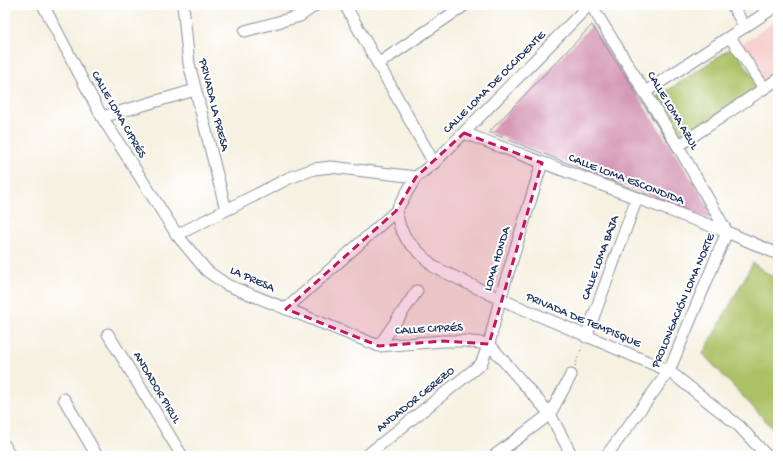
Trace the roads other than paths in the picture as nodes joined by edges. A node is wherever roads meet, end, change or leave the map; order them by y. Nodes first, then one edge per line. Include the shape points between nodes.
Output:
1 (43, 5) edge
2 (183, 5) edge
3 (316, 5) edge
4 (345, 5) edge
5 (465, 5) edge
6 (590, 5) edge
7 (732, 5) edge
8 (778, 5) edge
9 (745, 27) junction
10 (245, 31) dead end
11 (730, 37) junction
12 (378, 64) junction
13 (778, 79) edge
14 (764, 88) junction
15 (196, 90) junction
16 (645, 92) junction
17 (102, 117) junction
18 (464, 133) junction
19 (678, 146) junction
20 (542, 162) junction
21 (434, 163) junction
22 (416, 177) junction
23 (637, 198) junction
24 (226, 210) junction
25 (396, 211) junction
26 (727, 232) junction
27 (177, 235) junction
28 (778, 254) edge
29 (417, 291) dead end
30 (500, 299) junction
31 (286, 309) junction
32 (108, 334) dead end
33 (586, 337) junction
34 (488, 344) junction
35 (379, 346) junction
36 (481, 364) joint
37 (669, 371) junction
38 (571, 375) road end
39 (64, 399) dead end
40 (550, 414) junction
41 (5, 446) edge
42 (10, 456) edge
43 (97, 456) edge
44 (182, 456) edge
45 (366, 456) edge
46 (494, 456) edge
47 (572, 456) edge
48 (606, 456) edge
49 (767, 456) edge

1 - 17 street, CALLE LOMA CIPRÉS
2 - 15 street, PRIVADA LA PRESA via 189,64
3 - 10 street via 300,16
4 - 12 street
5 - 12 street
6 - 16 street, CALLE LOMA AZUL
6 - 18 street, CALLE LOMA DE OCCIDENTE
7 - 9 street
8 - 9 street
9 - 11 street
11 - 14 street
11 - 16 street
12 - 21 street
13 - 14 street
14 - 19 street
15 - 17 street
15 - 24 street, PRIVADA LA PRESA
16 - 19 street, CALLE LOMA AZUL
17 - 27 street, CALLE LOMA CIPRÉS
18 - 20 street, CALLE LOMA ESCONDIDA
18 - 21 street, CALLE LOMA DE OCCIDENTE
19 - 26 street, CALLE LOMA AZUL
20 - 23 street, CALLE LOMA ESCONDIDA
20 - 30 street, LOMA HONDA
21 - 22 street, CALLE LOMA DE OCCIDENTE
22 - 24 street via 331,168 314,169 289,178
22 - 25 street, CALLE LOMA DE OCCIDENTE
23 - 26 street, CALLE LOMA ESCONDIDA
23 - 33 street, CALLE LOMA BAJA
24 - 27 street
25 - 30 street, PRIVADA DE TEMPISQUE via 407,240 434,267
25 - 31 street, CALLE LOMA DE OCCIDENTE
26 - 28 street, CALLE LOMA ESCONDIDA
26 - 37 street, PROLONGACIÓN LOMA NORTE
27 - 31 street, LA PRESA via 208,271 227,285
29 - 35 street
30 - 33 street, PRIVADA DE TEMPISQUE
30 - 34 street, LOMA HONDA
31 - 35 street, CALLE CIPRÉS
32 - 44 street, ANDADOR PIRUL
33 - 37 street, PRIVADA DE TEMPISQUE
34 - 35 street, CALLE CIPRÉS via 443,341
34 - 36 street, LOMA HONDA
34 - 40 street
36 - 45 street, ANDADOR CEREZO
37 - 48 street, PROLONGACIÓN LOMA NORTE
37 - 49 street, PRIVADA DE TEMPISQUE via 739,426
38 - 40 street
39 - 43 street
40 - 46 street
40 - 47 street
41 - 42 street

